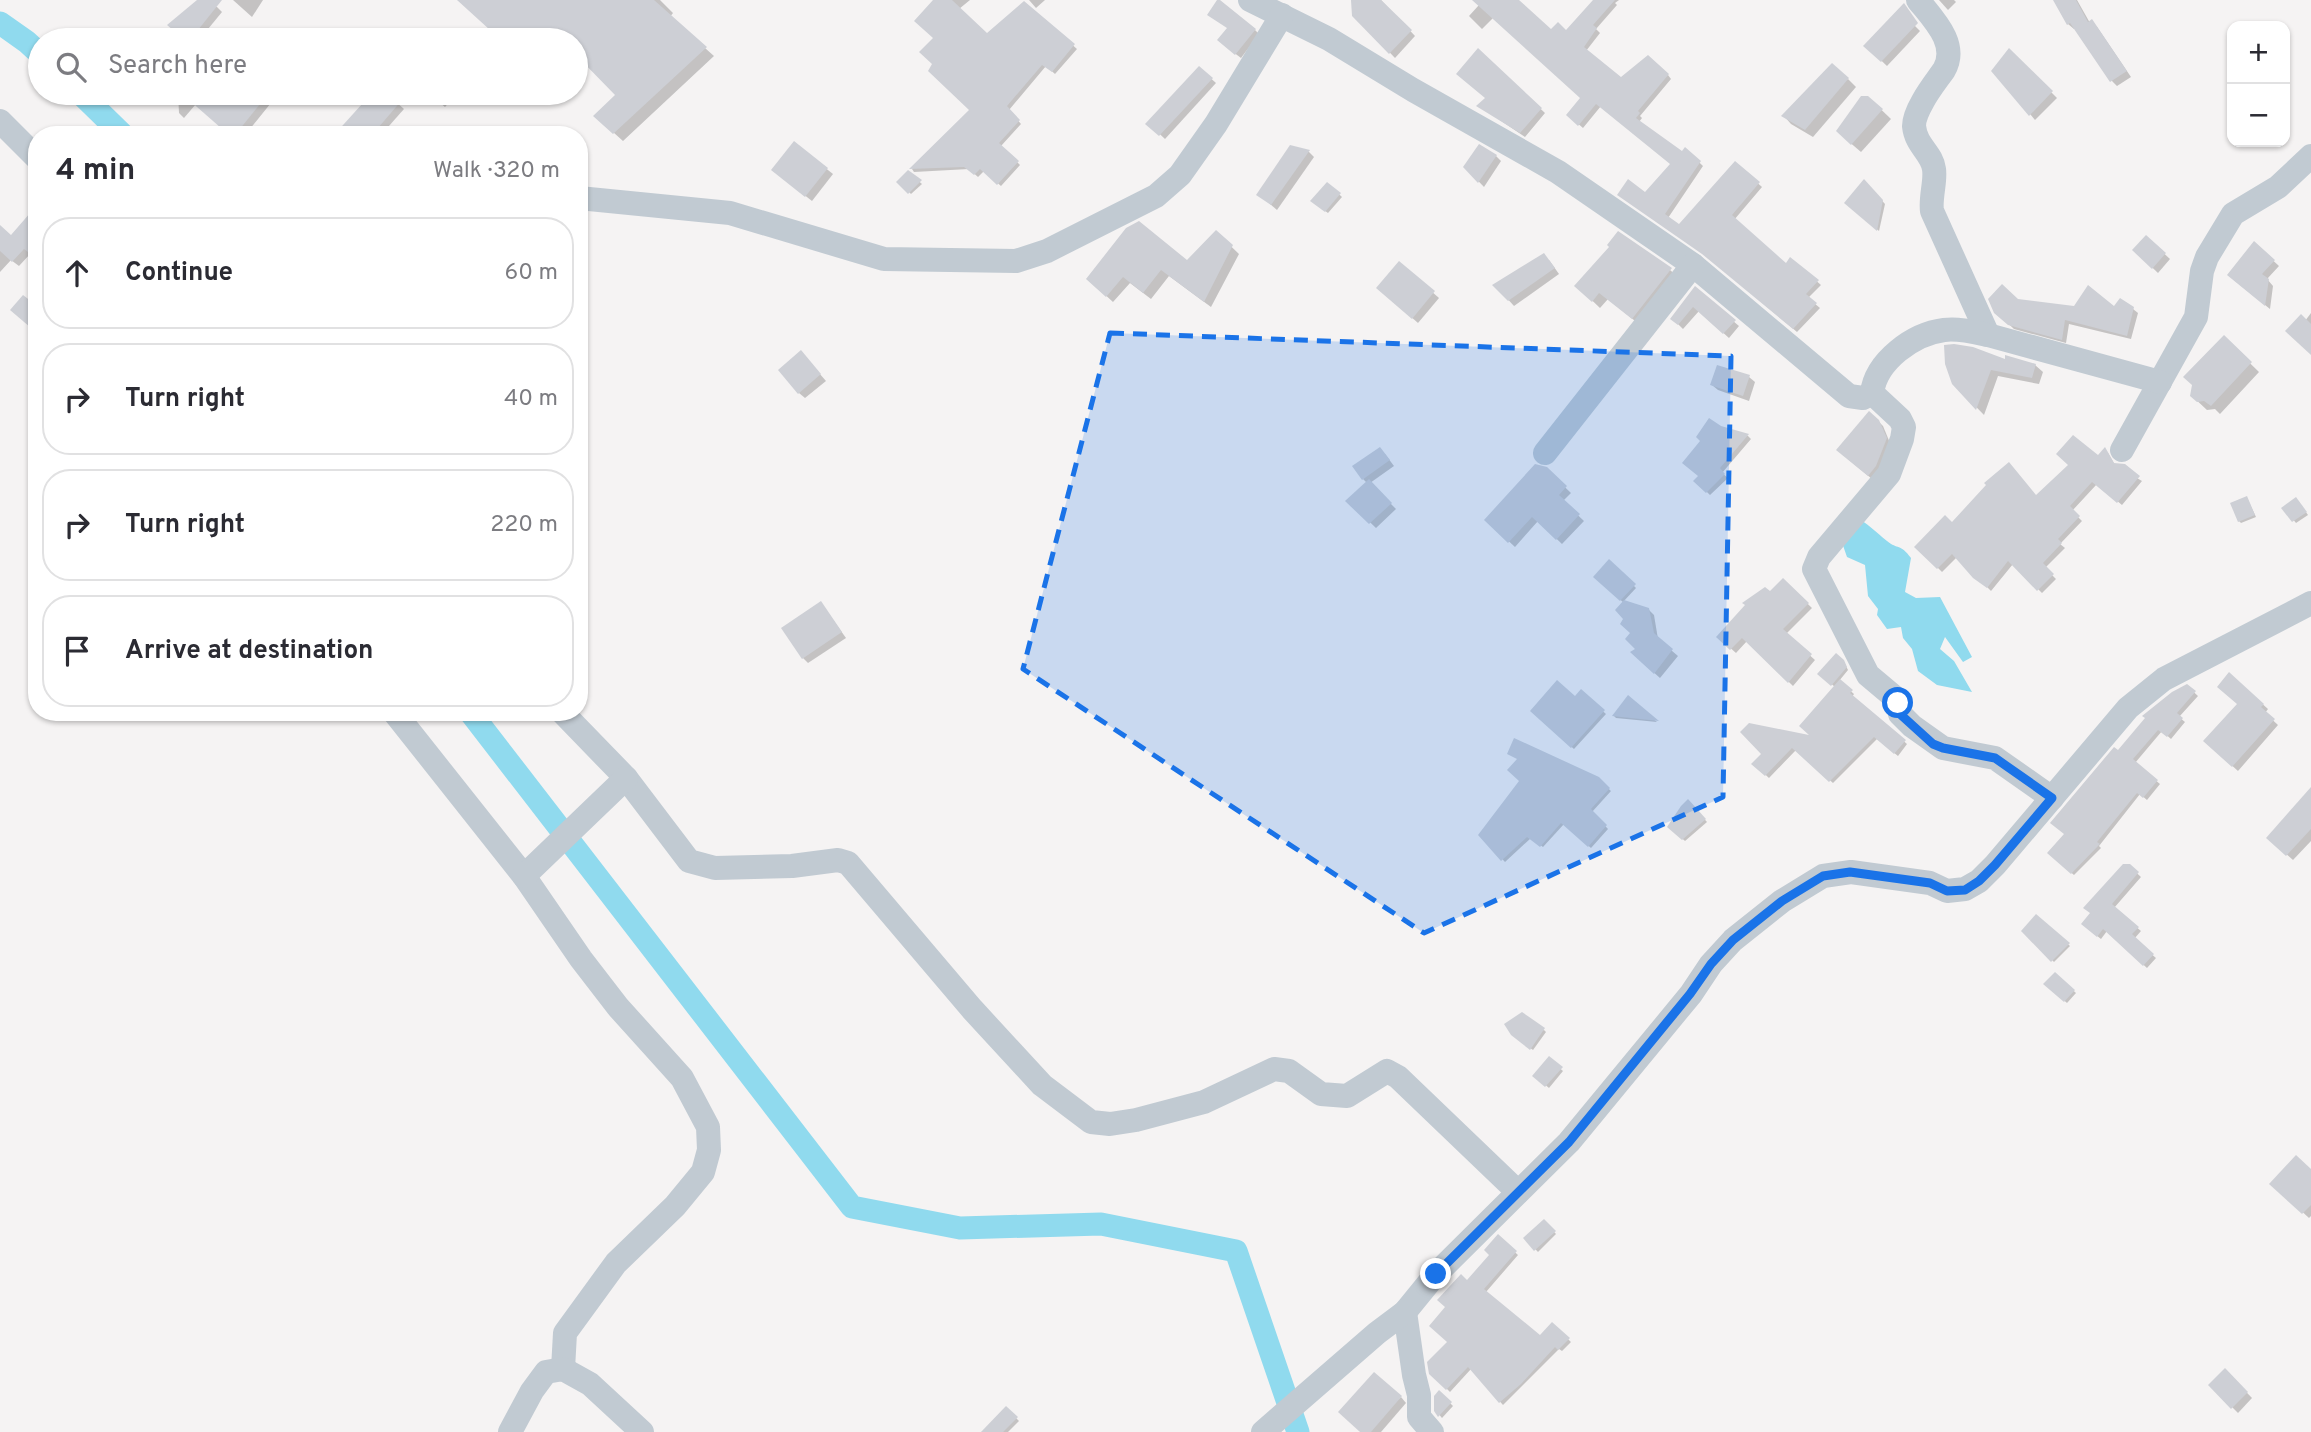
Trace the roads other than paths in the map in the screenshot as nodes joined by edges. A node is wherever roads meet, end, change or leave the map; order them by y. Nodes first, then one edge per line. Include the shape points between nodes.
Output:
1 (1250, 0) edge
2 (1918, 0) edge
3 (1282, 15) junction
4 (0, 121) edge
5 (28, 149) edge
6 (2311, 156) edge
7 (588, 199) edge
8 (1693, 265) junction
9 (1988, 335) junction
10 (2160, 382) junction
11 (1872, 393) junction
12 (2122, 450) dead end
13 (1545, 453) dead end
14 (2311, 603) edge
15 (401, 721) edge
16 (571, 721) edge
17 (626, 778) junction
18 (2052, 798) junction
19 (524, 876) junction
20 (1518, 1192) junction
21 (1405, 1312) junction
22 (563, 1369) junction
23 (510, 1432) edge
24 (642, 1432) edge
25 (1263, 1432) edge
26 (1432, 1432) edge

1 - 3 street
2 - 9 street via 1943,31 1950,55 1914,124 1935,170 1932,211
3 - 7 street via 1180,175 1156,196 1048,251 1016,261 884,259 730,213
3 - 8 street via 1558,172
4 - 5 street
6 - 10 street via 2278,187 2233,214 2207,257 2196,317
8 - 11 street via 1849,396 1863,398
8 - 13 street
9 - 10 street
9 - 11 street via 1964,330 1926,335 1886,362
10 - 12 street
11 - 18 street via 1900,419 1902,439 1889,474 1819,557 1814,569 1817,578 1868,675 1892,696 1912,726 1943,748 1995,758
14 - 18 street via 2164,679 2128,708
15 - 19 street
16 - 17 street
17 - 19 street
17 - 20 street via 689,861 715,868 848,863 1042,1085 1091,1122 1136,1120 1204,1102 1274,1069 1289,1071 1321,1094 1347,1096 1387,1071
18 - 20 street via 1995,865 1965,890 1947,891 1930,883 1850,872 1823,876 1782,901 1711,964 1569,1142
19 - 22 street via 618,1007 682,1078 708,1127 709,1150 703,1172 616,1263 565,1333
20 - 21 street
21 - 25 street
21 - 26 street via 1419,1417
22 - 23 street via 546,1372
22 - 24 street via 590,1384

